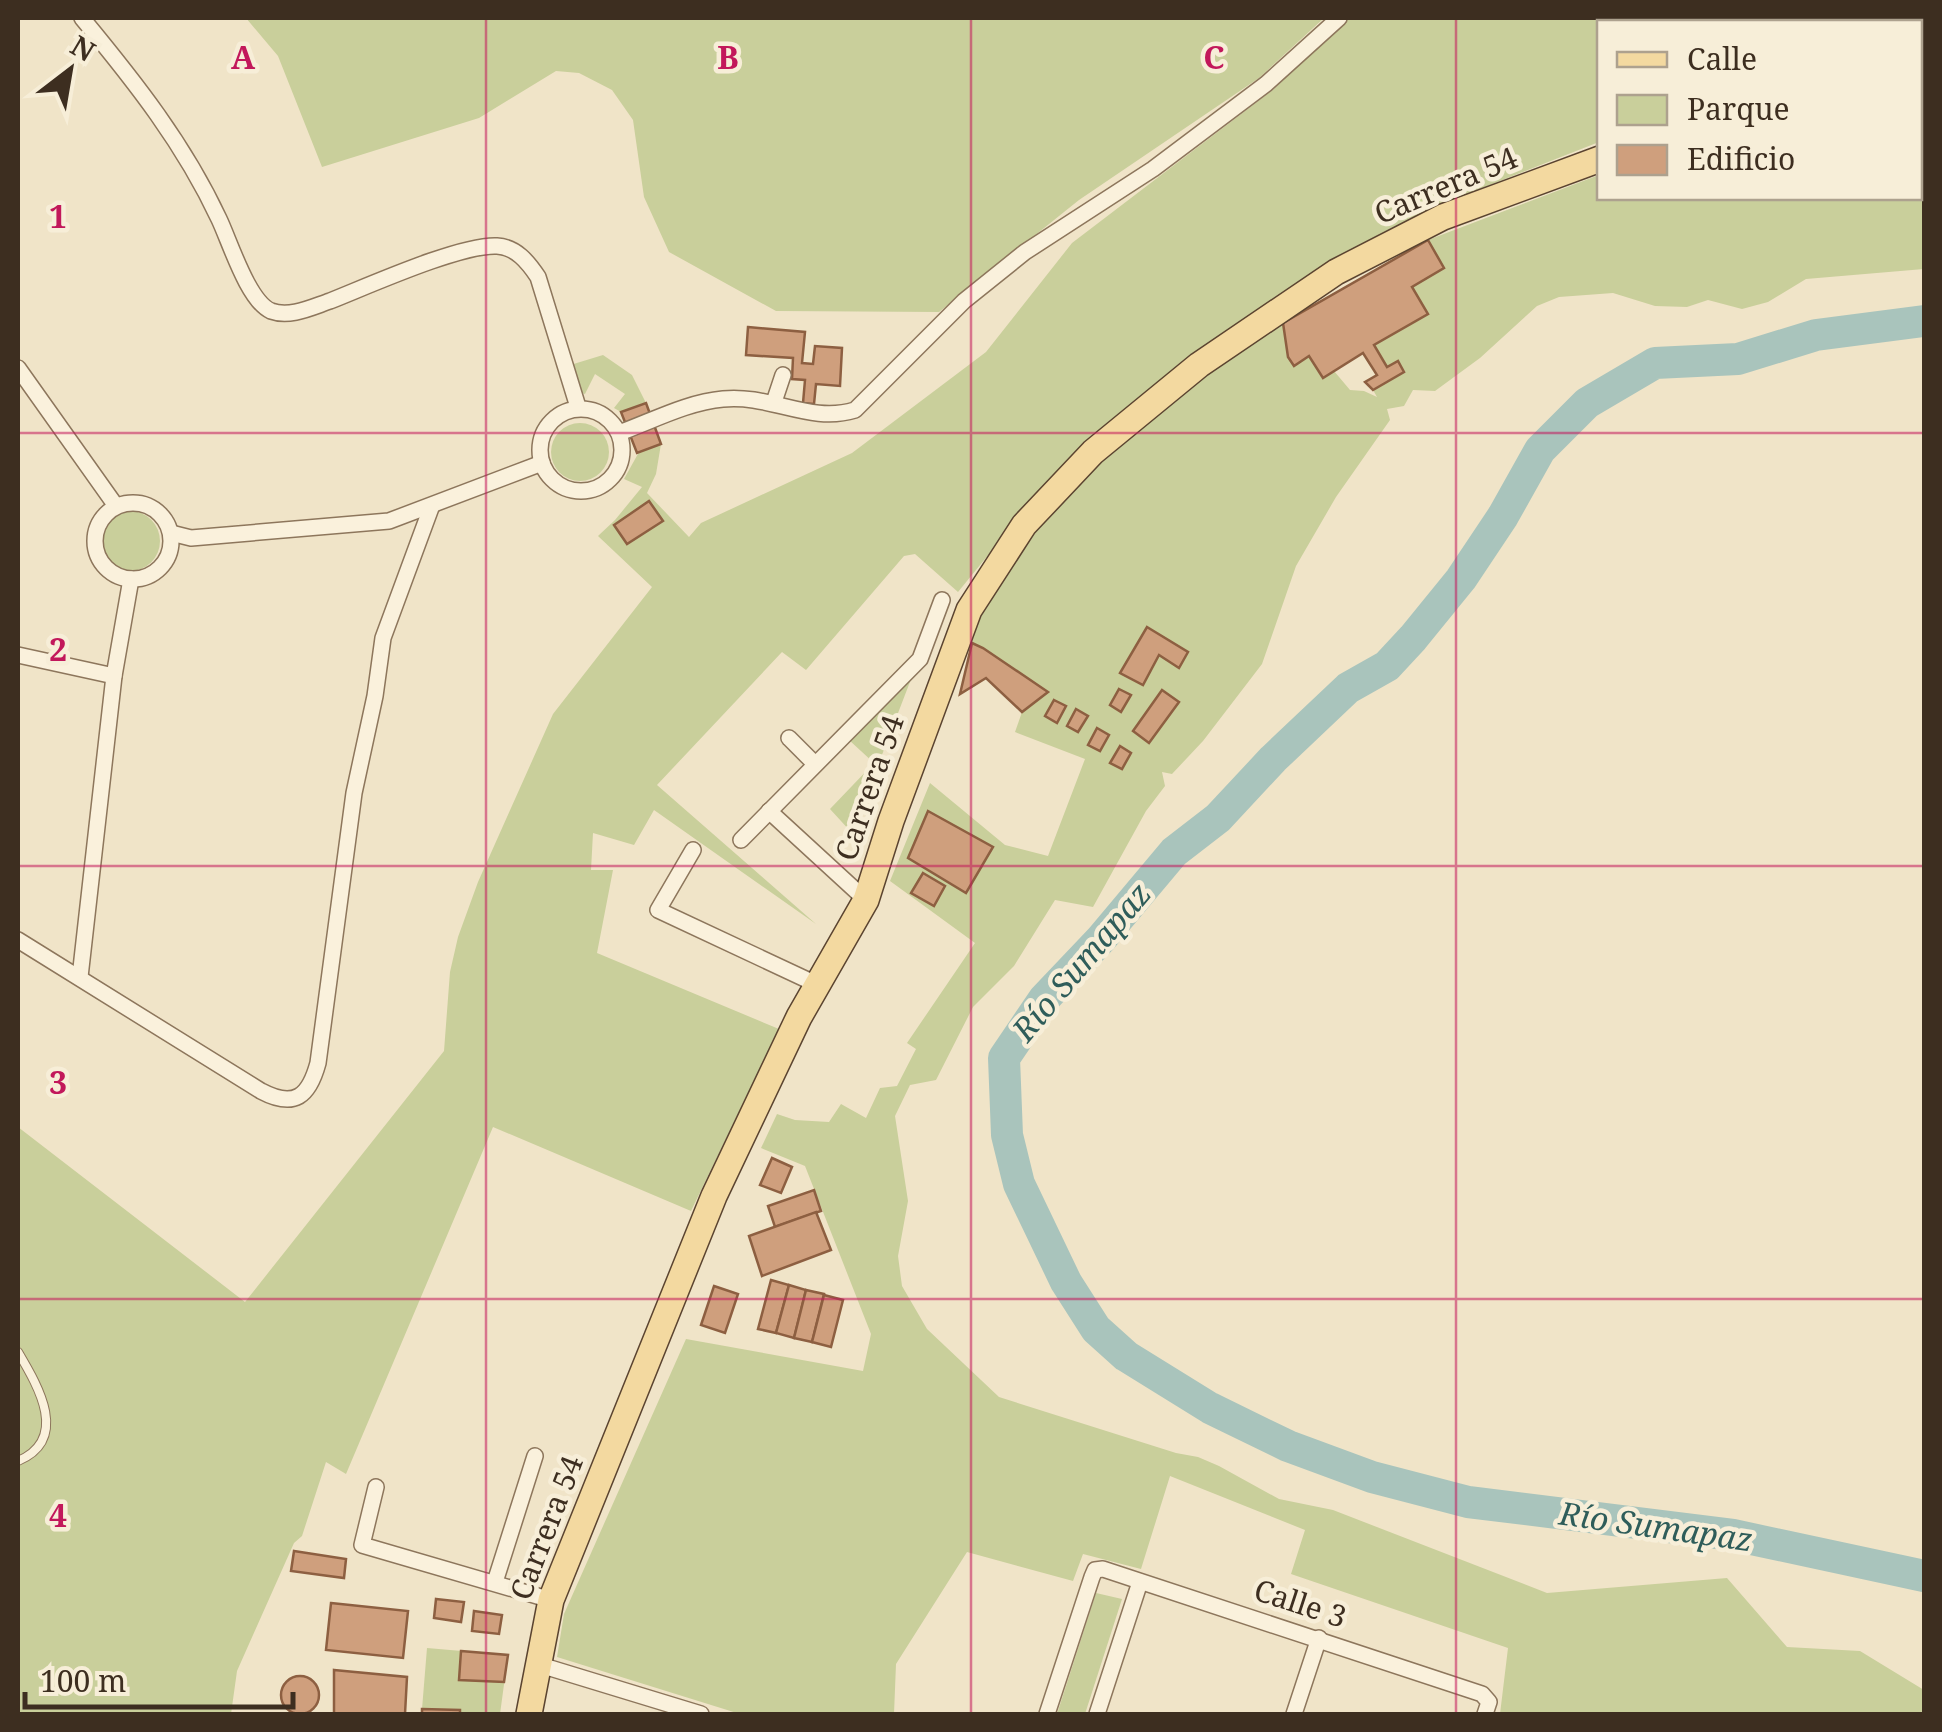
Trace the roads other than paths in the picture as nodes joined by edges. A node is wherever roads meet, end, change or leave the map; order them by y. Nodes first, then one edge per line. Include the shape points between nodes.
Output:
1 (82, 18) edge
2 (1339, 18) edge
3 (1597, 160) edge
4 (18, 368) edge
5 (783, 375) dead end
6 (774, 402) junction
7 (578, 407) junction
8 (618, 433) junction
9 (542, 463) junction
10 (116, 506) junction
11 (431, 508) junction
12 (171, 533) junction
13 (131, 580) junction
14 (942, 600) dead end
15 (18, 656) edge
16 (114, 676) junction
17 (789, 738) dead end
18 (815, 764) junction
19 (769, 811) junction
20 (741, 840) dead end
21 (694, 850) dead end
22 (866, 900) junction
23 (18, 940) edge
24 (80, 977) junction
25 (816, 984) junction
26 (18, 1352) edge
27 (535, 1456) dead end
28 (18, 1462) edge
29 (376, 1487) dead end
30 (495, 1582) junction
31 (1140, 1582) junction
32 (551, 1600) junction
33 (1319, 1638) junction
34 (536, 1664) junction
35 (529, 1714) edge
36 (702, 1714) edge
37 (1047, 1714) edge
38 (1097, 1714) edge
39 (1294, 1714) edge
40 (1485, 1714) edge

1 - 7 street via 174,135 262,306 286,314 311,308 454,254 499,245 527,261 538,277
2 - 6 street via 1266,84 964,301 855,410 834,416
3 - 22 main road, Carrera 54 via 1443,217 1336,272 1199,365 1092,452 1024,525 969,610
4 - 10 street
5 - 6 street
6 - 8 street via 724,398
7 - 8 street via 600,414
7 - 9 street via 546,429
8 - 9 street via 622,460 596,489 558,484
9 - 11 street
10 - 12 street via 156,509
10 - 13 street via 99,522 95,549 104,567
11 - 12 street via 345,527 191,538
11 - 24 street via 383,638 354,792 318,1062 303,1094 276,1099
12 - 13 street via 166,560 156,572
13 - 16 street
14 - 18 street via 920,660
15 - 16 street
16 - 24 street
17 - 18 street
18 - 19 street
19 - 20 street
19 - 22 street
21 - 25 street via 658,910
22 - 25 main road, Carrera 54
23 - 24 street
25 - 32 main road, Carrera 54 via 714,1196
26 - 28 lane via 46,1412 39,1447
27 - 30 street
29 - 30 street via 362,1545
30 - 32 street
31 - 33 street, Calle 3
31 - 37 street, Calle 3 via 1096,1570
31 - 38 street
32 - 34 main road, Carrera 54
33 - 39 street
33 - 40 street, Calle 3 via 1487,1697
34 - 35 main road, Carrera 54
34 - 36 street

